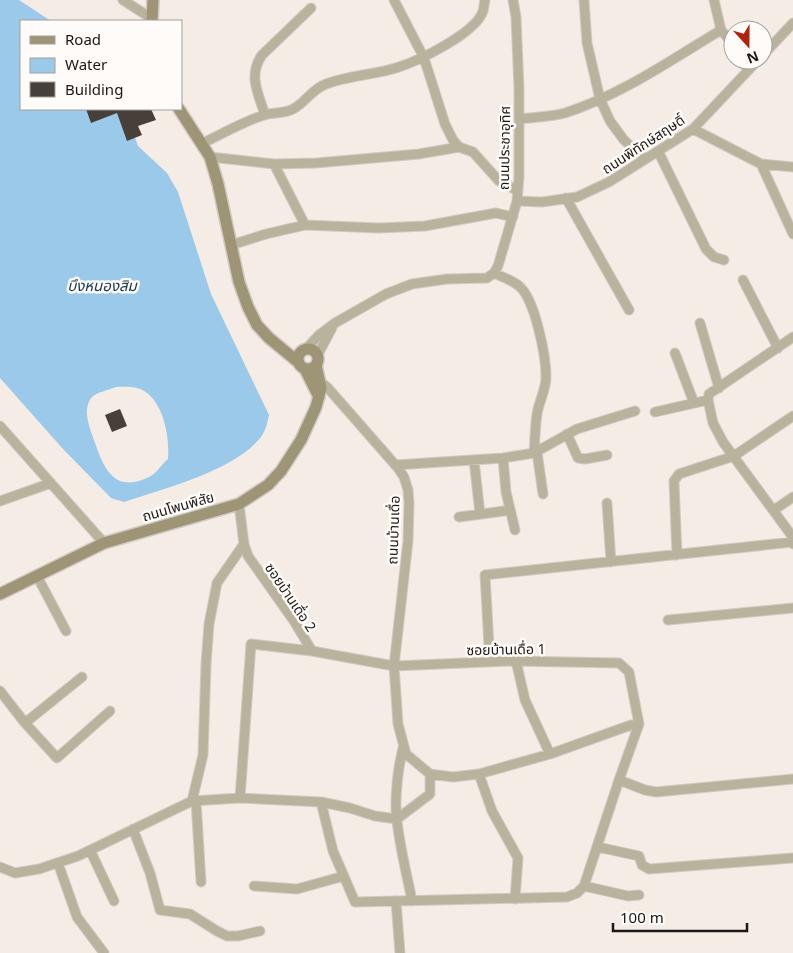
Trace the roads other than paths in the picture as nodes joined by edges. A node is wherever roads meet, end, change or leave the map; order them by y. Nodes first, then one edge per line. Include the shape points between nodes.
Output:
1 (123, 0) edge
2 (153, 0) edge
3 (394, 0) edge
4 (485, 0) edge
5 (513, 0) edge
6 (584, 0) edge
7 (714, 0) edge
8 (312, 8) dead end
9 (152, 20) edge
10 (793, 23) edge
11 (721, 30) junction
12 (723, 32) edge
13 (773, 44) edge
14 (424, 58) junction
15 (745, 70) edge
16 (600, 99) junction
17 (180, 110) edge
18 (265, 115) junction
19 (519, 119) junction
20 (693, 129) junction
21 (201, 144) junction
22 (460, 147) junction
23 (658, 151) junction
24 (210, 157) junction
25 (645, 159) junction
26 (274, 164) junction
27 (761, 164) junction
28 (793, 167) edge
29 (517, 196) junction
30 (566, 198) junction
31 (513, 217) junction
32 (305, 226) junction
33 (793, 234) edge
34 (231, 245) junction
35 (724, 260) dead end
36 (494, 273) junction
37 (742, 280) dead end
38 (629, 310) dead end
39 (700, 323) dead end
40 (335, 324) junction
41 (793, 337) edge
42 (778, 348) junction
43 (675, 353) dead end
44 (308, 361) junction
45 (320, 381) junction
46 (719, 388) junction
47 (319, 397) junction
48 (708, 400) junction
49 (694, 403) junction
50 (635, 411) dead end
51 (655, 412) dead end
52 (793, 416) edge
53 (0, 426) edge
54 (567, 434) junction
55 (535, 452) junction
56 (607, 455) dead end
57 (734, 456) junction
58 (503, 458) junction
59 (474, 460) junction
60 (395, 465) junction
61 (52, 483) junction
62 (543, 494) dead end
63 (793, 497) edge
64 (0, 501) edge
65 (607, 502) dead end
66 (239, 504) junction
67 (774, 510) junction
68 (504, 511) dead end
69 (480, 514) junction
70 (459, 517) dead end
71 (515, 530) dead end
72 (104, 543) junction
73 (793, 543) edge
74 (244, 544) junction
75 (677, 555) junction
76 (611, 562) junction
77 (37, 576) junction
78 (0, 594) edge
79 (793, 608) edge
80 (668, 620) dead end
81 (66, 631) dead end
82 (489, 646) dead end
83 (312, 652) junction
84 (516, 661) junction
85 (394, 666) junction
86 (82, 677) dead end
87 (0, 690) edge
88 (110, 711) dead end
89 (25, 723) junction
90 (640, 724) junction
91 (403, 748) junction
92 (550, 754) junction
93 (430, 774) junction
94 (479, 774) junction
95 (793, 779) edge
96 (619, 780) junction
97 (240, 798) junction
98 (194, 801) junction
99 (321, 802) junction
100 (397, 820) junction
101 (133, 830) junction
102 (598, 847) junction
103 (90, 850) junction
104 (793, 858) edge
105 (58, 863) junction
106 (0, 867) edge
107 (344, 876) junction
108 (201, 882) dead end
109 (254, 886) dead end
110 (584, 886) junction
111 (639, 895) dead end
112 (515, 899) junction
113 (114, 901) dead end
114 (396, 901) junction
115 (412, 901) junction
116 (260, 930) dead end
117 (104, 953) edge
118 (400, 953) edge

1 - 9 street
2 - 9 street
3 - 14 street
4 - 14 street via 483,13 471,27
5 - 19 street, ถนนประชาอุทิศ
6 - 16 street via 587,43
7 - 11 street
8 - 18 street via 257,62 255,81
10 - 13 street
11 - 12 street
11 - 16 street
14 - 18 street via 323,85 296,108
14 - 22 street via 445,124
15 - 20 street, ถนนพิทักษ์สฤษดิ์
16 - 19 street via 563,113
16 - 25 street via 624,140
17 - 21 street
18 - 21 street
19 - 29 street, ถนนประชาอุทิศ
20 - 23 street, ถนนพิทักษ์สฤษดิ์
20 - 27 street
21 - 24 street
22 - 26 street via 410,155
22 - 29 street via 473,152
23 - 25 street, ถนนพิทักษ์สฤษดิ์
23 - 35 street via 706,249 714,257
24 - 26 street
24 - 34 street
25 - 30 street, ถนนพิทักษ์สฤษดิ์ via 609,182
26 - 32 street
27 - 28 street
27 - 33 street
29 - 30 street, ถนนพิทักษ์สฤษดิ์ via 542,202
29 - 31 street, ถนนประชาอุทิศ
30 - 38 street
31 - 32 street via 496,213 425,226 379,228
31 - 36 street, ถนนประชาอุทิศ
32 - 34 street
34 - 44 street via 239,282 257,325 277,345
36 - 40 street via 487,278 412,284 386,294
36 - 55 street via 518,285 524,292 534,312 543,349 545,389 537,413
37 - 42 street
39 - 46 street
40 - 44 street
40 - 44 street via 319,335
41 - 42 street
42 - 46 street
43 - 49 street
44 - 45 street, ถนนโพนพิสัย
44 - 47 street
45 - 47 street, ถนนโพนพิสัย
45 - 60 street, ถนนบ้านเดื่อ
46 - 48 street via 709,394
47 - 66 street, ถนนโพนพิสัย via 301,440 281,472
48 - 49 street
48 - 57 street via 713,423
49 - 51 street
50 - 54 street
52 - 57 street
53 - 61 street
54 - 55 street
54 - 56 street via 578,458
55 - 58 street
55 - 62 street
57 - 67 street
57 - 75 street via 679,474 674,481
58 - 59 street
58 - 71 street via 506,492
59 - 60 street
59 - 69 street
60 - 85 street, ถนนบ้านเดื่อ via 404,476 409,503 408,542
61 - 64 street
61 - 72 street
63 - 67 street
65 - 76 street
66 - 72 street, ถนนโพนพิสัย
66 - 74 street, ซอยบ้านเดื่อ 2
67 - 73 street via 792,536
68 - 69 street
69 - 70 street
72 - 77 street, ถนนโพนพิสัย
73 - 75 street
74 - 83 street, ซอยบ้านเดื่อ 2 via 252,563
74 - 98 street via 217,584 209,624 203,756
75 - 76 street
76 - 82 street via 485,575
77 - 78 street, ถนนโพนพิสัย
77 - 81 street
79 - 80 street
83 - 85 street, ซอยบ้านเดื่อ 2
83 - 97 street via 251,644
84 - 85 street, ซอยบ้านเดื่อ 1
84 - 90 street, ซอยบ้านเดื่อ 1 via 619,663 629,672
84 - 92 street via 524,700
85 - 91 street, ถนนบ้านเดื่อ
86 - 89 street
87 - 89 street
88 - 89 street via 57,758
90 - 92 street
90 - 96 street
91 - 93 street
91 - 100 street via 399,762
92 - 94 street
93 - 94 street via 453,777
93 - 100 street via 430,794
94 - 112 street via 492,810 518,858
95 - 96 street via 656,792
96 - 102 street
97 - 98 street
97 - 99 street
98 - 101 street
98 - 108 street
99 - 100 street
99 - 107 street via 333,850
100 - 115 street
101 - 103 street
101 - 116 street via 160,910 190,914 227,936
102 - 104 street via 639,856 642,865 649,869
102 - 110 street
103 - 105 street
103 - 113 street
105 - 106 street via 15,873
105 - 117 street via 76,917
107 - 109 street via 297,889
107 - 114 street via 355,902
110 - 111 street via 628,896
110 - 112 street via 567,897
112 - 115 street
114 - 115 street
114 - 118 street

